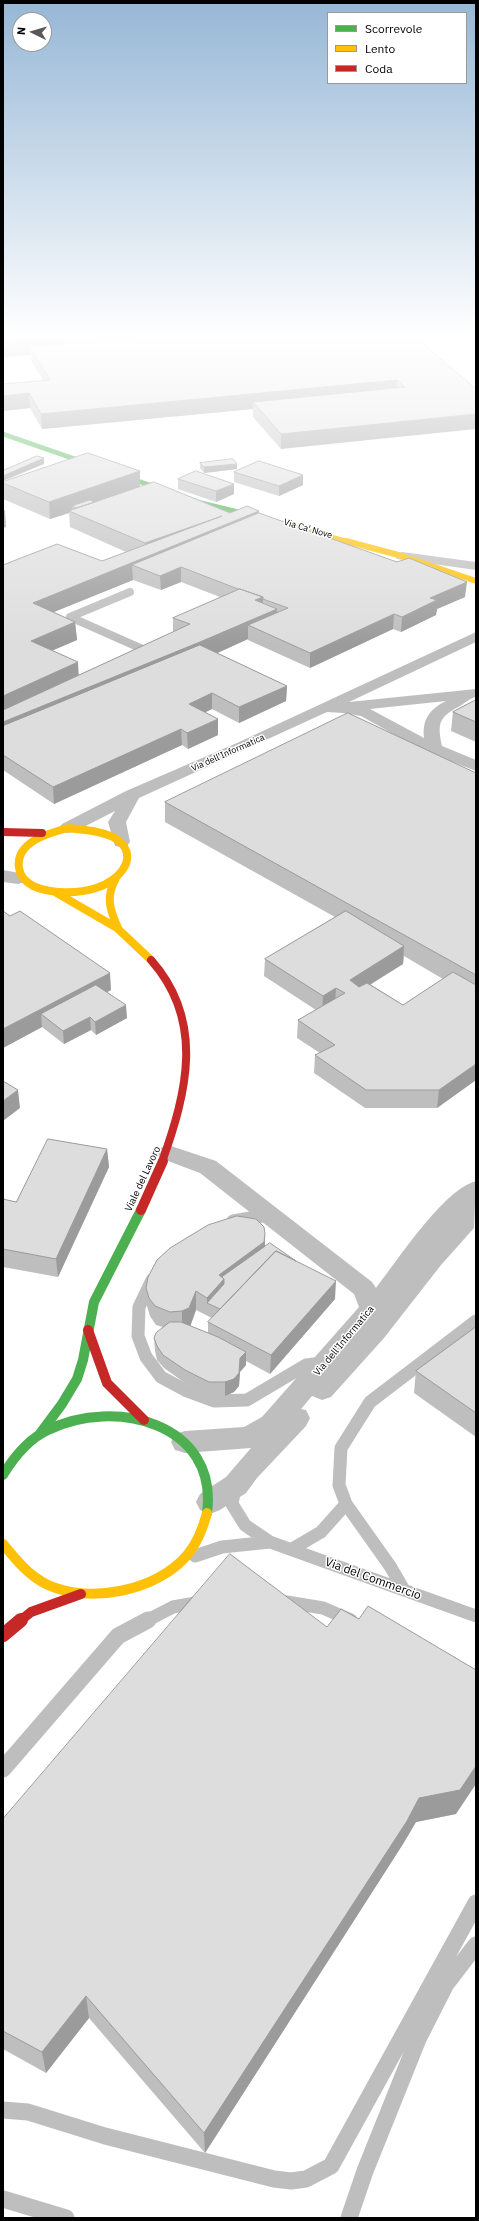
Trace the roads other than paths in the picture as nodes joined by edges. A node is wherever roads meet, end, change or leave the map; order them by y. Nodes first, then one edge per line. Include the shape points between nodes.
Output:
1 (16, 439) edge
2 (402, 556) junction
3 (476, 566) edge
4 (476, 581) edge
5 (130, 592) dead end
6 (476, 636) edge
7 (449, 649) junction
8 (476, 650) edge
9 (134, 657) edge
10 (407, 669) junction
11 (474, 692) edge
12 (436, 697) junction
13 (347, 707) junction
14 (323, 708) junction
15 (434, 748) junction
16 (476, 766) edge
17 (132, 795) junction
18 (68, 828) junction
19 (3, 832) edge
20 (44, 833) junction
21 (121, 842) junction
22 (11, 877) edge
23 (116, 878) junction
24 (55, 892) junction
25 (119, 930) junction
26 (168, 1153) junction
27 (476, 1189) edge
28 (476, 1207) edge
29 (268, 1215) junction
30 (218, 1226) edge
31 (158, 1269) edge
32 (372, 1308) junction
33 (476, 1321) edge
34 (88, 1330) junction
35 (326, 1363) junction
36 (144, 1420) junction
37 (39, 1435) junction
38 (184, 1442) junction
39 (3, 1475) edge
40 (236, 1485) junction
41 (210, 1502) junction
42 (346, 1504) junction
43 (270, 1542) junction
44 (3, 1544) edge
45 (292, 1549) junction
46 (182, 1562) junction
47 (404, 1590) junction
48 (81, 1594) junction
49 (264, 1598) edge
50 (219, 1599) edge
51 (476, 1616) edge
52 (365, 1626) edge
53 (3, 1635) edge
54 (3, 1769) edge
55 (476, 1903) edge
56 (476, 1945) edge
57 (3, 2110) edge
58 (3, 2199) edge
59 (66, 2218) edge
60 (349, 2218) edge

1 - 2 street, Via Ca' Nove via 201,503 278,521
2 - 3 street
2 - 4 street, Via Ca' Nove
5 - 9 lane via 70,617 147,650
6 - 7 street
7 - 8 street, Via dell'Informatica
7 - 10 street, Via dell'Informatica
10 - 12 street via 406,678 411,688
10 - 14 street, Via dell'Informatica
11 - 12 street
11 - 15 street via 434,716 430,726
12 - 13 street
13 - 14 street, Via dell'Informatica
13 - 15 street, Via dell'Informatica via 372,714 420,743
14 - 17 street, Via dell'Informatica
15 - 16 street, Via dell'Informatica
17 - 18 street, Via dell'Informatica
17 - 21 street via 117,822
18 - 20 street, Viale del Lavoro
18 - 21 street, Viale del Lavoro via 98,831
19 - 20 street, Viale del Lavoro
20 - 22 street, Viale del Lavoro via 16,849 11,860
21 - 23 street, Viale del Lavoro via 128,850 129,860 125,870
22 - 24 street, Viale del Lavoro via 40,889
23 - 24 street, Viale del Lavoro via 88,890
23 - 25 street, Viale del Lavoro via 109,889 109,908
24 - 25 street, Viale del Lavoro
25 - 26 street, Viale del Lavoro via 144,953 165,978 176,996 184,1021 185,1072 180,1107
26 - 29 street via 208,1167
26 - 34 street, Viale del Lavoro via 97,1294
27 - 32 street, Via dell'Informatica via 454,1205
28 - 40 street, Via dell'Informatica via 375,1331
29 - 30 lane
29 - 32 street via 363,1288
31 - 35 lane via 138,1307 138,1336 146,1358 161,1377 187,1391 214,1401 231,1402 247,1400 306,1365
32 - 35 street, Via dell'Informatica
33 - 42 lane via 370,1402 341,1448 339,1485
34 - 36 street, Viale del Lavoro via 108,1383
34 - 37 street, Viale del Lavoro via 80,1370 67,1396
35 - 38 street, Via dell'Informatica via 271,1425 249,1438
36 - 37 street, Viale del Lavoro via 123,1415 87,1417 59,1424
36 - 38 street, Viale del Lavoro via 159,1425
37 - 39 street, Viale del Lavoro via 16,1454
38 - 41 street, Viale del Lavoro via 199,1460 208,1480
40 - 41 street, Via dell'Informatica
40 - 43 lane, Via del Commercio via 232,1504 245,1525
41 - 46 street, Viale del Lavoro via 200,1537
42 - 45 lane via 321,1532
42 - 47 lane
43 - 45 lane, Via del Commercio
43 - 46 lane, Via del Commercio via 239,1544 209,1550
44 - 48 street, Viale del Lavoro via 9,1555 27,1574 52,1587
45 - 47 lane, Via del Commercio
46 - 48 street, Viale del Lavoro via 153,1582 118,1593
47 - 51 lane, Via del Commercio
48 - 53 street, Viale del Lavoro via 31,1612
49 - 52 lane via 323,1608
50 - 54 lane via 173,1607 118,1636
55 - 57 lane via 331,2166 311,2178 289,2182 263,2178 105,2136 28,2112
56 - 60 lane via 446,1984 418,2039
58 - 59 lane

